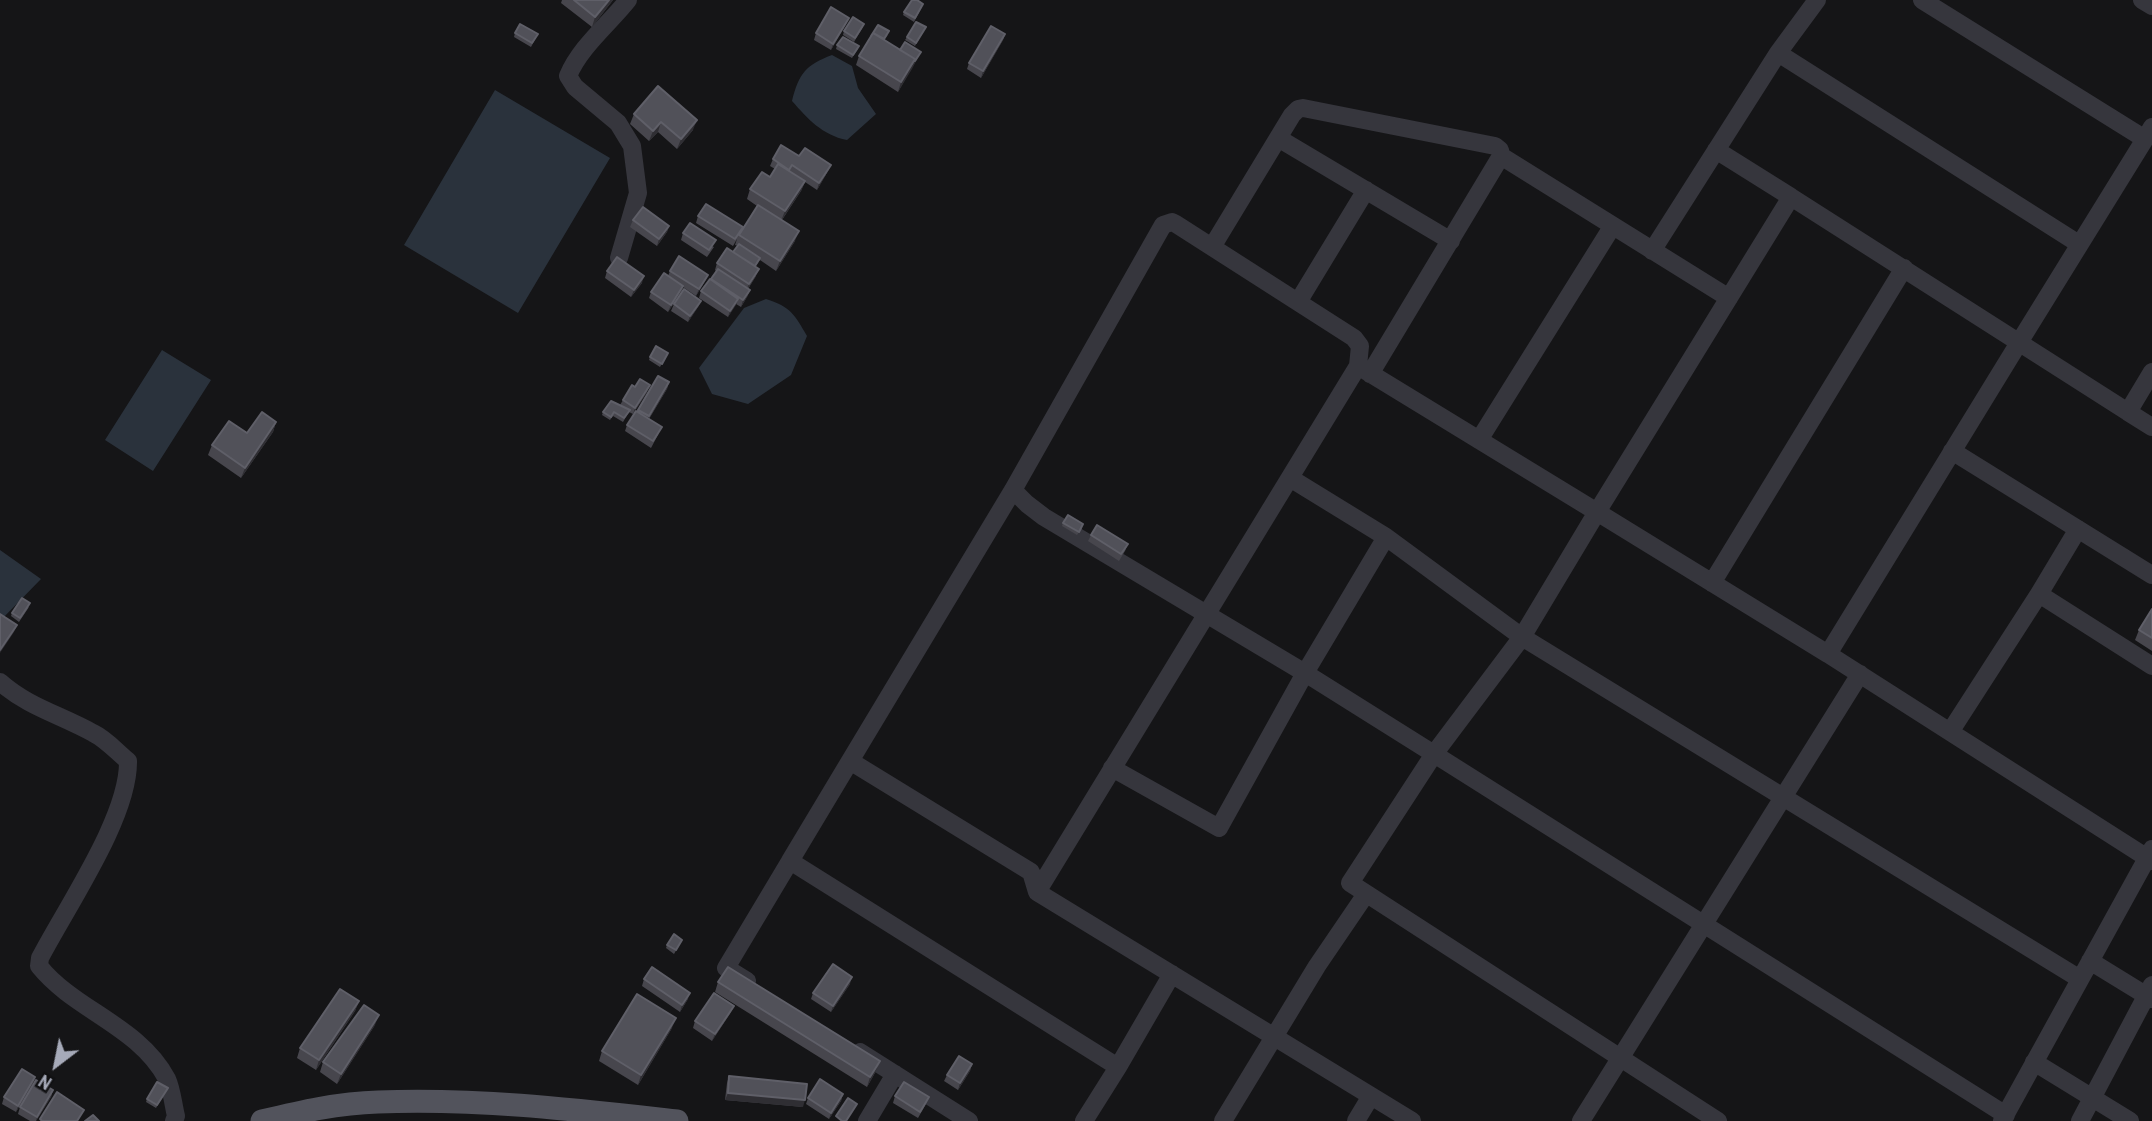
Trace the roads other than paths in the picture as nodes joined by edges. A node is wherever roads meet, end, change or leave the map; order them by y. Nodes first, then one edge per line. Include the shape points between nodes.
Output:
1 (628, 0) edge
2 (1817, 0) edge
3 (1922, 0) edge
4 (2142, 0) edge
5 (2152, 6) edge
6 (1778, 53) junction
7 (2148, 133) edge
8 (1278, 138) junction
9 (1716, 150) junction
10 (1501, 156) junction
11 (1366, 190) junction
12 (1791, 197) junction
13 (1612, 227) junction
14 (1451, 241) junction
15 (2079, 244) junction
16 (1212, 247) junction
17 (1652, 251) junction
18 (620, 258) edge
19 (1904, 268) junction
20 (1729, 298) junction
21 (1298, 302) junction
22 (2020, 341) junction
23 (1364, 370) junction
24 (2152, 372) edge
25 (2128, 412) junction
26 (2152, 427) edge
27 (1479, 440) junction
28 (1952, 452) junction
29 (1290, 478) junction
30 (1013, 489) junction
31 (1597, 512) junction
32 (2078, 529) junction
33 (1385, 537) junction
34 (2152, 575) edge
35 (1712, 583) junction
36 (2039, 594) junction
37 (1207, 613) junction
38 (1522, 637) junction
39 (1828, 654) junction
40 (2152, 666) edge
41 (1305, 673) junction
42 (1860, 674) junction
43 (0, 682) edge
44 (1950, 732) junction
45 (1434, 754) junction
46 (850, 761) junction
47 (1112, 768) junction
48 (1784, 798) junction
49 (2150, 856) edge
50 (790, 861) junction
51 (1037, 892) junction
52 (1366, 894) junction
53 (1705, 925) junction
54 (2090, 961) junction
55 (1172, 974) junction
56 (2080, 979) junction
57 (760, 989) edge
58 (2150, 993) edge
59 (1273, 1036) junction
60 (850, 1046) edge
61 (1621, 1058) junction
62 (2034, 1062) junction
63 (1118, 1067) junction
64 (895, 1074) junction
65 (1371, 1096) junction
66 (2093, 1098) junction
67 (2004, 1118) edge
68 (174, 1121) edge
69 (262, 1121) edge
70 (677, 1121) edge
71 (867, 1121) edge
72 (969, 1121) edge
73 (1084, 1121) edge
74 (1223, 1121) edge
75 (1356, 1121) edge
76 (1412, 1121) edge
77 (1581, 1121) edge
78 (1718, 1121) edge
79 (2080, 1121) edge
80 (2130, 1121) edge

1 - 18 street via 568,76 618,122 632,146 638,193
2 - 6 street
3 - 7 street
4 - 5 street
6 - 9 street
6 - 15 street
7 - 15 street
8 - 10 street via 1292,115 1303,108 1495,146
8 - 11 street
8 - 16 street
9 - 12 street
9 - 17 street
10 - 13 street
10 - 14 street
11 - 14 street
11 - 21 street
12 - 19 street
12 - 20 street
13 - 17 street
13 - 27 street
14 - 23 street
15 - 22 street
16 - 21 street
16 - 30 street via 1176,224 1163,225
17 - 20 street
19 - 22 street
19 - 35 street
20 - 31 street
21 - 23 street via 1354,338
22 - 25 street
22 - 28 street
23 - 27 street
23 - 29 street
24 - 25 street
25 - 26 street
27 - 31 street
28 - 32 street
28 - 39 street
29 - 33 street
29 - 37 street
30 - 37 street via 1044,517
30 - 46 street
31 - 35 street
31 - 38 street
32 - 34 street
32 - 36 street
33 - 38 street
33 - 41 street
35 - 39 street
36 - 40 street
36 - 44 street
37 - 41 street
37 - 47 street
38 - 45 street
38 - 48 street
39 - 42 street
41 - 45 street
41 - 47 street via 1219,828
42 - 44 street
42 - 48 street
43 - 68 street via 34,706 96,734 128,761 119,808 39,966 148,1053 167,1080
44 - 49 street
45 - 52 street via 1350,883
45 - 53 street
46 - 50 street
46 - 51 street via 1031,872
47 - 51 street
48 - 53 street
48 - 56 street
49 - 54 street
50 - 57 street via 726,968
50 - 63 street
51 - 55 street
52 - 59 street
52 - 61 street
53 - 61 street
53 - 67 street
54 - 56 street
54 - 58 street
55 - 59 street
55 - 63 street
56 - 62 street
58 - 66 street
59 - 65 street
59 - 74 street
60 - 64 street
61 - 77 street
61 - 78 street
62 - 66 street
62 - 67 street
63 - 73 street
64 - 71 street
64 - 72 street
65 - 75 street
65 - 76 street
66 - 79 street
66 - 80 street
69 - 70 main road via 377,1102 565,1108

